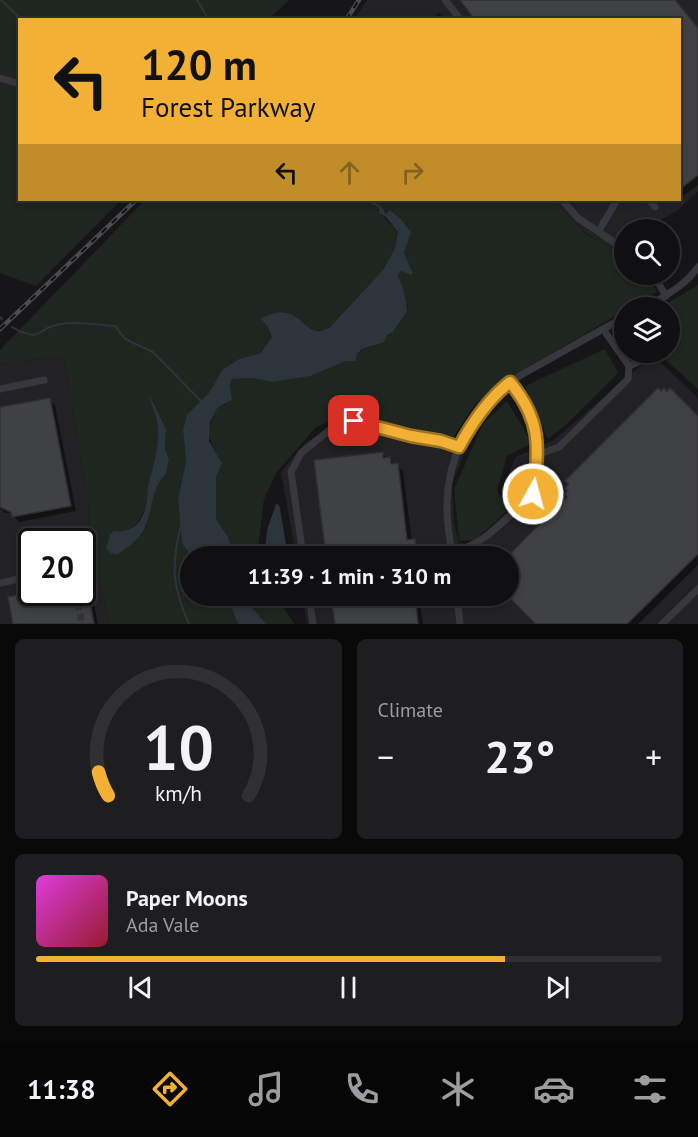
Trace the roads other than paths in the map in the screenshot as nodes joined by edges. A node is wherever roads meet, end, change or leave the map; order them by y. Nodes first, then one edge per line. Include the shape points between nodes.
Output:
1 (445, 0) edge
2 (459, 18) edge
3 (0, 78) edge
4 (18, 83) edge
5 (563, 201) edge
6 (616, 201) edge
7 (650, 201) edge
8 (655, 207) dead end
9 (598, 232) junction
10 (614, 242) edge
11 (698, 267) edge
12 (660, 285) edge
13 (666, 296) joint
14 (614, 323) edge
15 (603, 328) junction
16 (636, 363) edge
17 (629, 366) junction
18 (44, 380) dead end
19 (510, 382) junction
20 (0, 389) edge
21 (459, 447) junction
22 (537, 455) junction
23 (302, 546) edge
24 (451, 546) edge
25 (470, 546) edge
26 (18, 579) edge
27 (0, 582) edge
28 (698, 590) edge
29 (310, 606) edge
30 (458, 606) edge
31 (313, 624) edge
32 (460, 624) edge
33 (662, 624) edge

1 - 2 street
3 - 4 street
5 - 9 street
6 - 9 street
7 - 8 street
9 - 10 street
11 - 13 street
12 - 13 street
14 - 15 street
15 - 17 street
15 - 19 street
16 - 17 street
17 - 22 street via 628,379 559,447
18 - 20 street
19 - 21 street via 482,410
19 - 22 street via 524,399 532,420
21 - 23 street via 354,421 337,424 301,453 291,472
21 - 24 street via 447,502
22 - 25 street via 533,494 484,539
26 - 27 street
28 - 33 street
29 - 31 street
30 - 32 street

